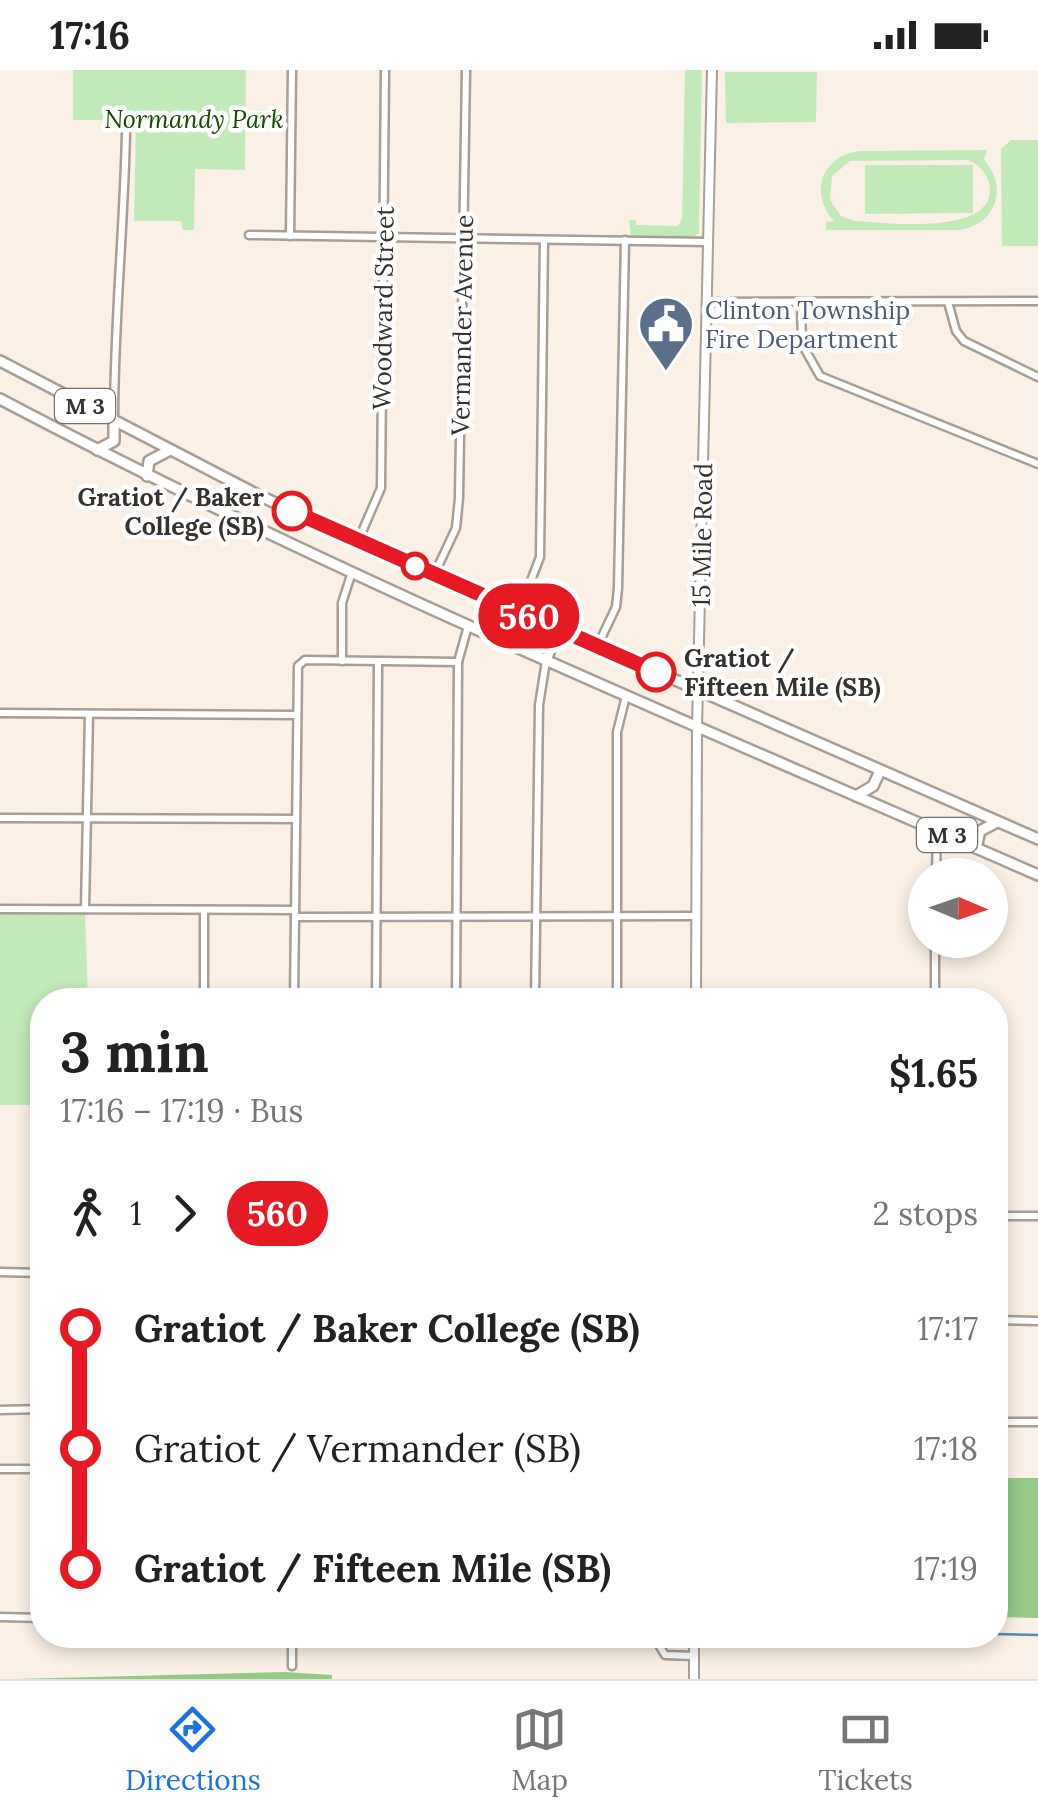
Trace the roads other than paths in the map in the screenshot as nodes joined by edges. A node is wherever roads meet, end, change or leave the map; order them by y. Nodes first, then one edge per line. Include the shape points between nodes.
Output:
1 (292, 70) edge
2 (386, 70) edge
3 (466, 70) edge
4 (712, 70) edge
5 (126, 132) dead end
6 (248, 235) dead end
7 (290, 236) junction
8 (384, 238) junction
9 (464, 239) junction
10 (544, 240) junction
11 (625, 240) junction
12 (708, 242) junction
13 (1038, 301) edge
14 (708, 302) junction
15 (801, 302) junction
16 (948, 302) junction
17 (0, 360) edge
18 (1038, 378) edge
19 (0, 398) edge
20 (114, 422) junction
21 (97, 450) junction
22 (170, 450) junction
23 (1038, 464) edge
24 (147, 476) junction
25 (358, 541) junction
26 (351, 575) junction
27 (434, 575) junction
28 (519, 612) junction
29 (468, 626) junction
30 (570, 634) junction
31 (497, 639) junction
32 (597, 647) junction
33 (342, 661) junction
34 (546, 661) junction
35 (458, 662) junction
36 (378, 663) junction
37 (698, 691) junction
38 (626, 696) junction
39 (0, 713) edge
40 (88, 714) junction
41 (296, 715) junction
42 (697, 728) junction
43 (880, 771) junction
44 (856, 796) junction
45 (0, 818) edge
46 (87, 818) junction
47 (295, 818) junction
48 (997, 822) junction
49 (937, 831) junction
50 (1038, 839) edge
51 (976, 848) junction
52 (936, 858) edge
53 (1038, 875) edge
54 (0, 909) edge
55 (85, 909) junction
56 (204, 910) junction
57 (295, 913) junction
58 (696, 916) junction
59 (375, 917) junction
60 (457, 917) junction
61 (535, 917) junction
62 (617, 918) junction
63 (935, 958) edge
64 (204, 988) edge
65 (294, 988) edge
66 (376, 988) edge
67 (456, 988) edge
68 (535, 988) edge
69 (617, 988) edge
70 (696, 988) edge
71 (934, 988) edge
72 (1008, 1216) edge
73 (1038, 1216) edge
74 (0, 1272) edge
75 (30, 1273) edge
76 (1008, 1320) edge
77 (1038, 1321) edge
78 (30, 1409) edge
79 (0, 1410) edge
80 (1008, 1422) edge
81 (1038, 1422) edge
82 (0, 1469) edge
83 (30, 1469) edge
84 (0, 1618) edge
85 (30, 1618) edge
86 (292, 1648) edge
87 (661, 1648) edge
88 (694, 1648) edge
89 (694, 1656) junction
90 (292, 1666) dead end
91 (694, 1679) edge

1 - 7 street
2 - 8 street, Woodward Street
3 - 9 street, Vermander Avenue
4 - 12 main road, 15 Mile Road
5 - 20 street
6 - 7 street
7 - 8 street
8 - 9 street
8 - 25 street, Woodward Street via 381,488
9 - 10 street
9 - 27 street, Vermander Avenue via 456,526
10 - 11 street
10 - 28 street via 540,543 538,568
11 - 12 street
11 - 32 street via 618,588
12 - 14 main road, 15 Mile Road
13 - 16 street
14 - 15 street
14 - 37 main road, 15 Mile Road
15 - 16 street
15 - 23 street via 802,344 820,376
16 - 18 street via 964,341
17 - 20 main road, M 3
19 - 21 main road, M 3
20 - 21 main road via 114,441
20 - 22 main road, M 3
21 - 24 main road, M 3
22 - 24 main road via 148,462
22 - 25 main road, M 3
24 - 26 main road, M 3
25 - 27 main road, M 3
26 - 29 main road, M 3
26 - 33 street via 342,603
27 - 28 main road, M 3
28 - 30 main road, M 3
28 - 31 main road via 512,631
29 - 31 main road, M 3
29 - 35 street
30 - 32 main road, M 3
30 - 34 main road via 552,644
31 - 34 main road, M 3
32 - 37 main road, M 3
33 - 36 street
33 - 41 street via 300,662
34 - 38 main road, M 3
34 - 61 street
35 - 36 street
35 - 60 street
36 - 59 street
37 - 42 main road, 15 Mile Road
37 - 43 main road, M 3
38 - 42 main road, M 3
38 - 62 street via 618,732
39 - 40 street
40 - 41 street
40 - 46 street
41 - 47 street
42 - 44 main road, M 3
42 - 58 main road, 15 Mile Road
43 - 44 main road via 873,786
43 - 48 main road, M 3
44 - 49 main road, M 3
45 - 46 street
46 - 47 street
46 - 55 street
47 - 57 street
48 - 50 main road, M 3
48 - 51 main road via 980,831
49 - 51 main road, M 3
49 - 52 street
51 - 53 main road, M 3
54 - 55 street
55 - 56 street
56 - 57 street
56 - 64 street
57 - 59 street
57 - 65 street
58 - 62 street
58 - 70 main road, 15 Mile Road
59 - 60 street
59 - 66 street
60 - 61 street
60 - 67 street
61 - 62 street
61 - 68 street
62 - 69 street
63 - 71 street
72 - 73 street
74 - 75 street
76 - 77 street
78 - 79 street
80 - 81 street
82 - 83 street
84 - 85 street
86 - 90 street
87 - 89 street via 665,1655
88 - 89 main road
89 - 91 main road

